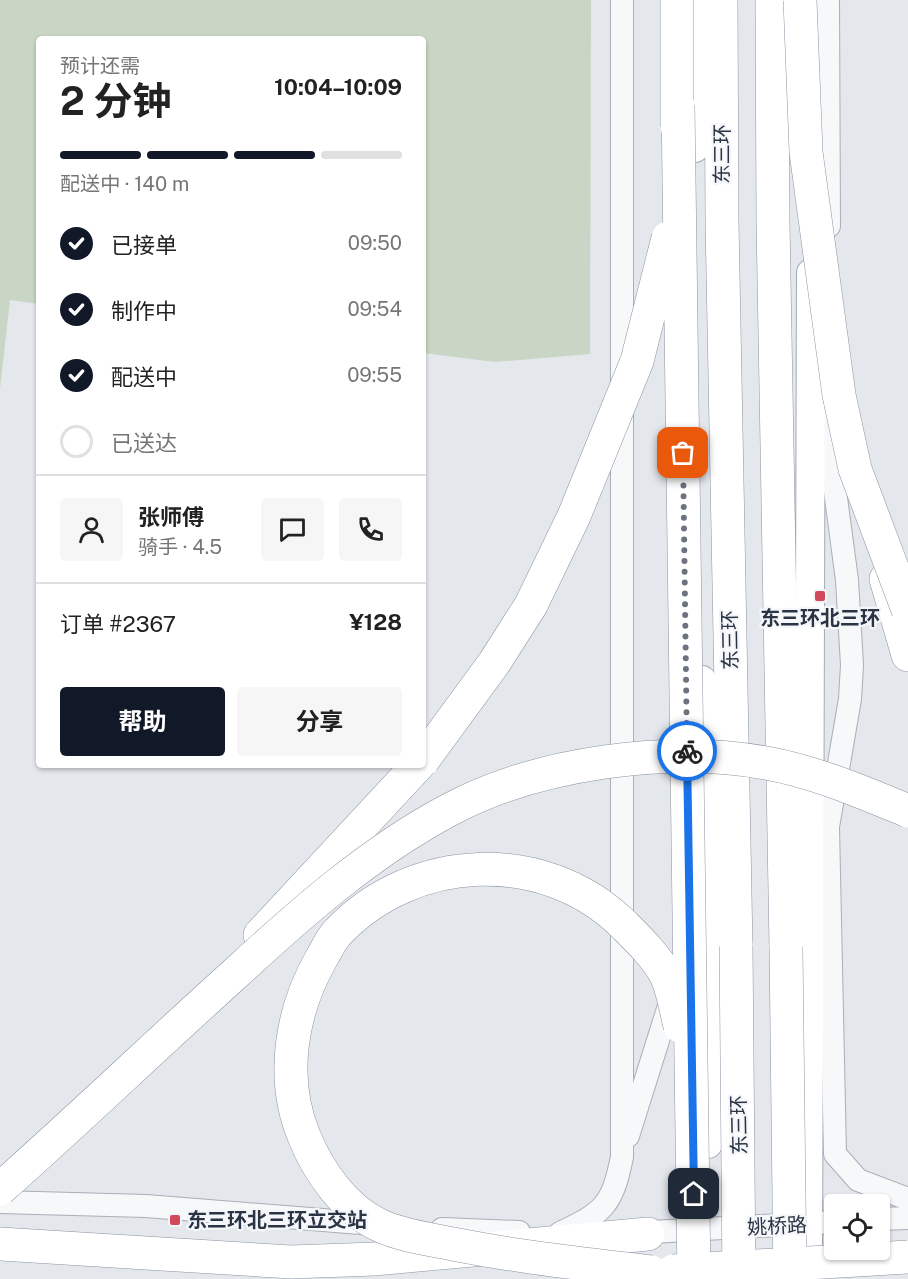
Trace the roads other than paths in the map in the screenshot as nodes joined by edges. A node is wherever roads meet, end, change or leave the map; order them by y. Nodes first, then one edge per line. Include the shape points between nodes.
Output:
1 (622, 0) edge
2 (677, 0) edge
3 (694, 0) edge
4 (721, 0) edge
5 (772, 0) edge
6 (800, 0) edge
7 (811, 0) edge
8 (828, 0) edge
9 (678, 105) junction
10 (855, 469) junction
11 (908, 610) edge
12 (908, 655) edge
13 (426, 756) edge
14 (415, 768) edge
15 (908, 811) edge
16 (707, 883) junction
17 (124, 1074) junction
18 (694, 1111) junction
19 (622, 1157) junction
20 (0, 1189) edge
21 (908, 1199) edge
22 (0, 1202) edge
23 (908, 1218) edge
24 (890, 1219) edge
25 (821, 1223) edge
26 (708, 1230) junction
27 (560, 1233) junction
28 (648, 1233) junction
29 (0, 1244) edge
30 (908, 1257) edge
31 (651, 1272) junction
32 (540, 1279) edge
33 (694, 1279) edge
34 (708, 1279) edge
35 (739, 1279) edge
36 (790, 1279) edge
37 (808, 1279) edge

1 - 19 street
2 - 9 highway, bridge
3 - 16 main road via 696,436
4 - 35 highway, 东三环, bridge
5 - 36 highway, bridge
6 - 10 highway, bridge via 806,152 839,395
7 - 25 main road
8 - 21 street via 832,468 847,580 852,665 850,699 828,827 835,1154 858,1180
9 - 13 highway, bridge via 670,228 637,361 601,453 531,605
9 - 18 highway, bridge
10 - 11 highway, bridge
10 - 12 highway, bridge
14 - 17 highway, bridge
15 - 17 highway, bridge via 813,774 733,758 618,759 566,768 497,788 449,810 367,861 281,932
16 - 19 street
16 - 26 main road
17 - 20 highway, bridge
18 - 31 highway, bridge via 682,1030 665,975 639,939 603,904 565,883 521,870 475,870 438,876 398,888 363,911 336,934 308,983 295,1021 291,1056 298,1122 315,1164 352,1205 380,1226 488,1251
18 - 33 highway, bridge
19 - 27 street via 616,1187 606,1204 594,1216
22 - 27 street, 姚桥路 via 146,1206 492,1232
23 - 24 street
25 - 26 street, 姚桥路
25 - 37 main road
26 - 28 street, 姚桥路
26 - 34 main road
27 - 28 street, 姚桥路
28 - 29 highway via 374,1259 291,1262
30 - 31 highway, bridge
31 - 32 highway, bridge

